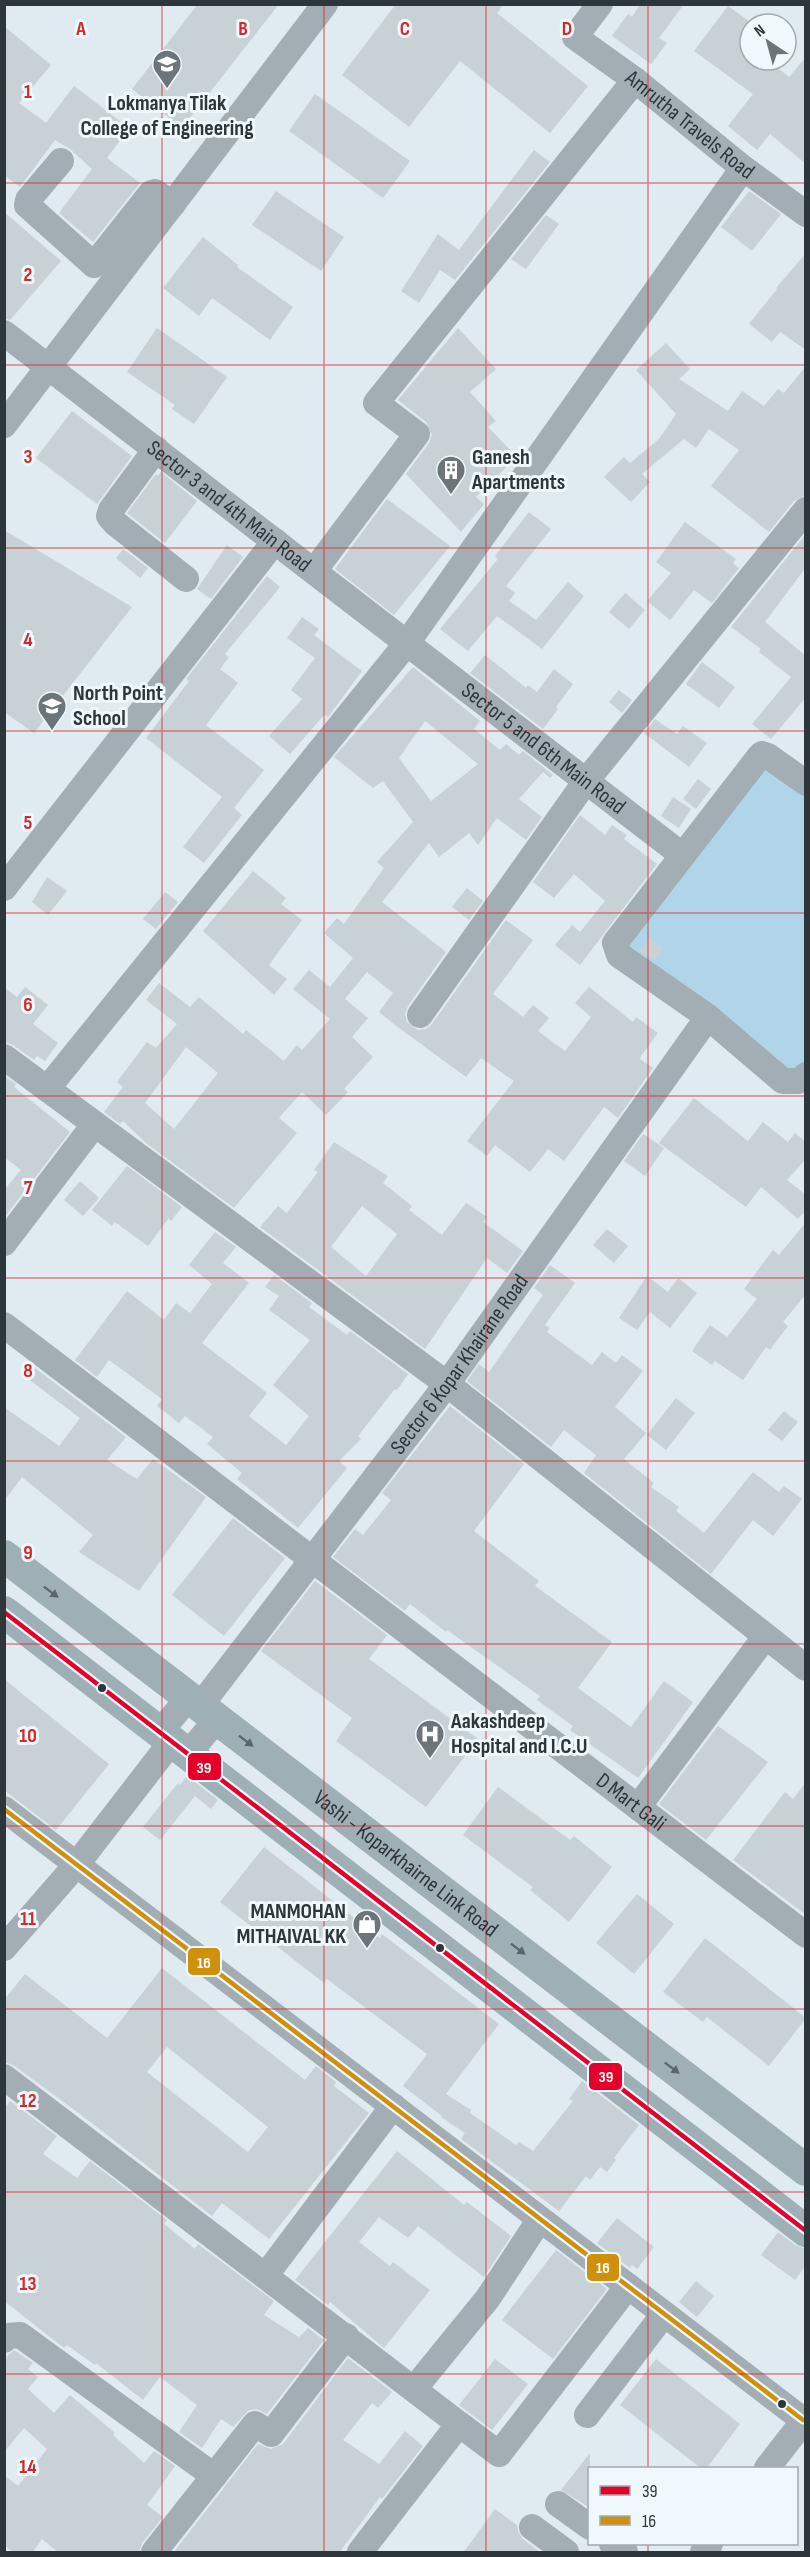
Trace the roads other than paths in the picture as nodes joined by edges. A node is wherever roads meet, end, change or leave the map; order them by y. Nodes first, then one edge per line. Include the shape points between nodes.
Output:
1 (326, 4) edge
2 (600, 4) edge
3 (635, 80) junction
4 (62, 161) dead end
5 (743, 168) junction
6 (173, 204) junction
7 (804, 208) edge
8 (94, 266) junction
9 (114, 282) junction
10 (4, 333) edge
11 (50, 367) junction
12 (4, 425) edge
13 (156, 449) junction
14 (806, 510) edge
15 (275, 541) junction
16 (314, 571) junction
17 (186, 579) dead end
18 (407, 642) junction
19 (586, 781) junction
20 (806, 783) edge
21 (682, 855) junction
22 (4, 888) edge
23 (420, 1015) dead end
24 (708, 1017) junction
25 (4, 1057) edge
26 (806, 1075) edge
27 (47, 1089) junction
28 (94, 1125) junction
29 (4, 1243) edge
30 (4, 1325) edge
31 (447, 1384) junction
32 (4, 1556) edge
33 (313, 1560) junction
34 (4, 1612) edge
35 (765, 1637) junction
36 (806, 1668) edge
37 (202, 1707) junction
38 (173, 1742) junction
39 (638, 1807) junction
40 (4, 1809) edge
41 (77, 1864) junction
42 (806, 1935) edge
43 (4, 1948) edge
44 (4, 2077) edge
45 (393, 2106) junction
46 (806, 2170) edge
47 (540, 2219) junction
48 (806, 2232) edge
49 (266, 2275) junction
50 (628, 2286) junction
51 (664, 2314) junction
52 (346, 2337) junction
53 (4, 2340) edge
54 (414, 2389) junction
55 (587, 2415) dead end
56 (805, 2419) edge
57 (459, 2424) junction
58 (769, 2467) edge
59 (214, 2476) junction
60 (558, 2504) dead end
61 (588, 2526) edge
62 (532, 2527) dead end
63 (154, 2553) edge
64 (360, 2553) edge
65 (566, 2553) edge

1 - 6 street
2 - 3 street, Amrutha Travels Road via 575,37
3 - 5 street, Amrutha Travels Road
3 - 16 street via 376,403 417,434
4 - 8 street via 27,206
5 - 7 street, Amrutha Travels Road
5 - 18 street
6 - 8 street via 151,193
6 - 9 street
8 - 9 street via 96,276
9 - 11 street
10 - 11 street, Sector 3 and 4th Main Road
11 - 12 street
11 - 13 street, Sector 3 and 4th Main Road
13 - 15 street, Sector 3 and 4th Main Road
13 - 17 street via 109,516
14 - 19 street
15 - 16 street, Sector 3 and 4th Main Road
15 - 22 street
16 - 18 street, Sector 3 and 4th Main Road
18 - 19 street, Sector 5 and 6th Main Road
18 - 27 street
19 - 21 street, Sector 5 and 6th Main Road
19 - 23 street
20 - 21 street via 762,754
21 - 24 street via 615,943 615,949
24 - 26 street via 783,1081 799,1081
24 - 31 street, Sector 6 Kopar Khairane Road
25 - 27 street
27 - 28 street
28 - 29 street
28 - 31 street
30 - 33 street, D Mart Gali
31 - 33 street, Sector 6 Kopar Khairane Road
31 - 35 street
32 -> 37 main road, Vashi - Koparkhairne Link Road
33 - 37 street, Sector 6 Kopar Khairane Road
33 - 39 street, D Mart Gali
34 - 38 main road, Vashi - Koparkhairne Link Road
35 - 36 street
35 - 39 street
37 - 38 street
37 - 38 street
37 -> 46 main road, Vashi - Koparkhairne Link Road
38 - 41 street
38 - 48 main road, Vashi - Koparkhairne Link Road
39 - 42 street, D Mart Gali
40 - 41 street
41 - 43 street
41 - 45 street
44 - 49 street
45 - 47 street
45 - 49 street
47 - 50 street
47 - 54 street via 488,2298
49 - 52 street
50 - 51 street
50 - 57 street via 499,2454
51 - 55 street
51 - 56 street
52 - 54 street
52 - 59 street via 272,2434 255,2424
53 - 59 street via 20,2335
54 - 57 street
56 - 58 street
57 - 64 street
59 - 63 street
60 - 61 street
62 - 65 street

